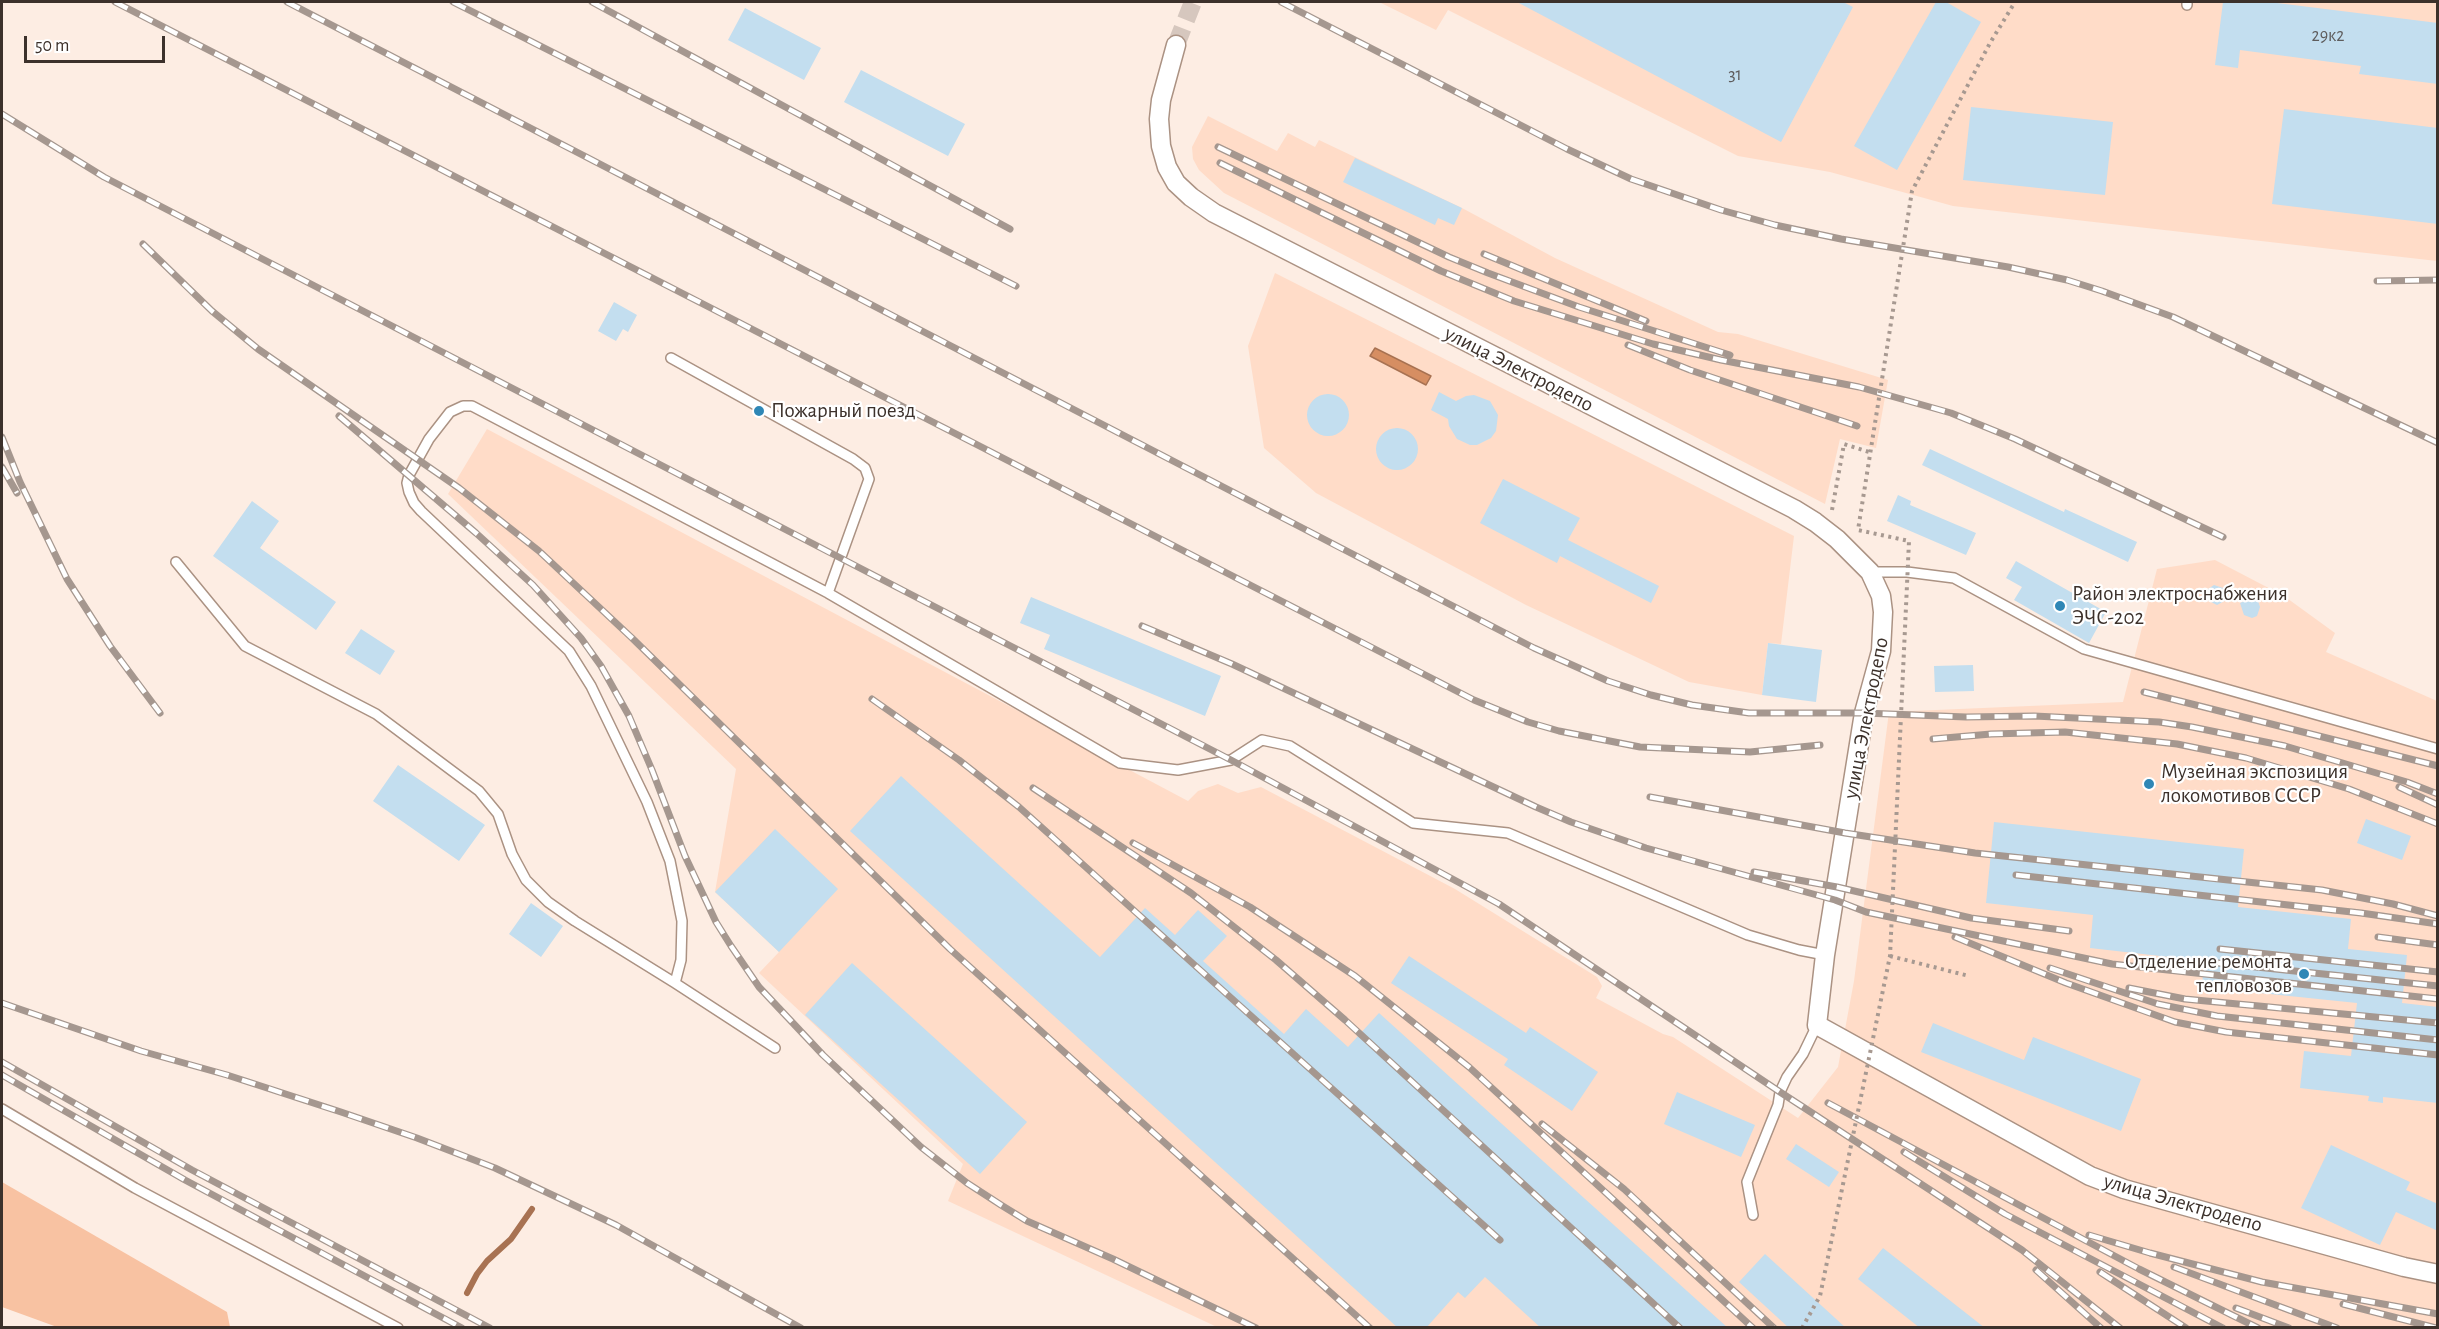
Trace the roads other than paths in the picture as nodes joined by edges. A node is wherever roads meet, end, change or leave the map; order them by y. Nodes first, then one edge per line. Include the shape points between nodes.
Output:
1 (1176, 45) tunnel mouth
2 (671, 358) dead end
3 (176, 561) dead end
4 (1870, 573) junction
5 (828, 593) junction
6 (2438, 749) edge
7 (1825, 955) junction
8 (675, 983) junction
9 (1817, 1025) junction
10 (775, 1048) dead end
11 (2, 1109) edge
12 (1753, 1215) dead end
13 (2438, 1274) edge
14 (398, 1328) edge

1 - 4 street, улица Электродепо via 1161,100 1161,146 1176,183 1191,197 1214,213 1794,509 1837,539
2 - 5 lane via 865,468 869,479
3 - 8 lane via 246,646 376,714 480,791 498,814 519,867 536,892
4 - 6 lane via 1907,572 1954,578 2084,649
4 - 7 street, улица Электродепо via 1881,596 1881,651 1864,713
5 - 7 lane via 1120,763 1178,770 1231,760 1262,740 1290,746 1413,823 1508,832 1748,935
5 - 8 lane via 472,406 450,412 435,429 409,475 409,492 421,512 569,651 600,705 647,802 670,861 682,921 681,960
7 - 9 street, улица Электродепо
8 - 10 lane
9 - 12 lane via 1786,1077 1746,1182
9 - 13 street, улица Электродепо via 2090,1176 2124,1189
11 - 14 lane via 135,1188

